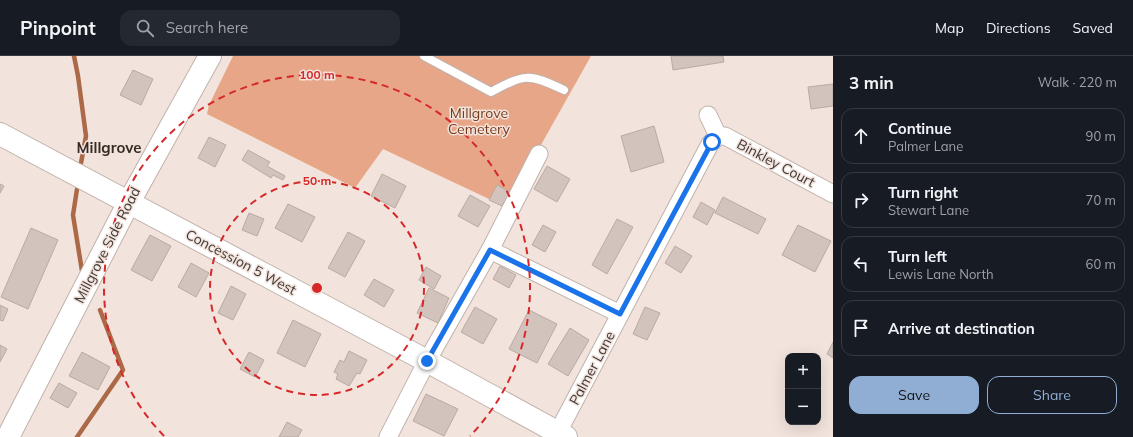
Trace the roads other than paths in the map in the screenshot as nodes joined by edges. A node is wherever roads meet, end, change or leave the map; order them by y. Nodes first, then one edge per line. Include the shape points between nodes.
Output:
1 (210, 56) edge
2 (424, 56) edge
3 (564, 90) dead end
4 (708, 115) dead end
5 (0, 134) edge
6 (718, 136) junction
7 (539, 154) dead end
8 (833, 194) edge
9 (129, 202) junction
10 (490, 250) junction
11 (620, 314) junction
12 (427, 361) junction
13 (9, 432) edge
14 (562, 435) edge
15 (388, 437) edge

1 - 9 main road, Millgrove Side Road
2 - 3 lane via 490,92 518,78 540,78
4 - 6 street, Binkley Court
5 - 9 main road, Concession 5 West
6 - 8 street, Binkley Court via 726,136
6 - 11 street, Palmer Lane via 710,144
7 - 10 street
9 - 12 main road, Concession 5 West
9 - 13 main road, Millgrove Side Road
10 - 11 street
10 - 12 street
11 - 14 street, Palmer Lane
12 - 14 main road, Concession 5 West
12 - 15 street

